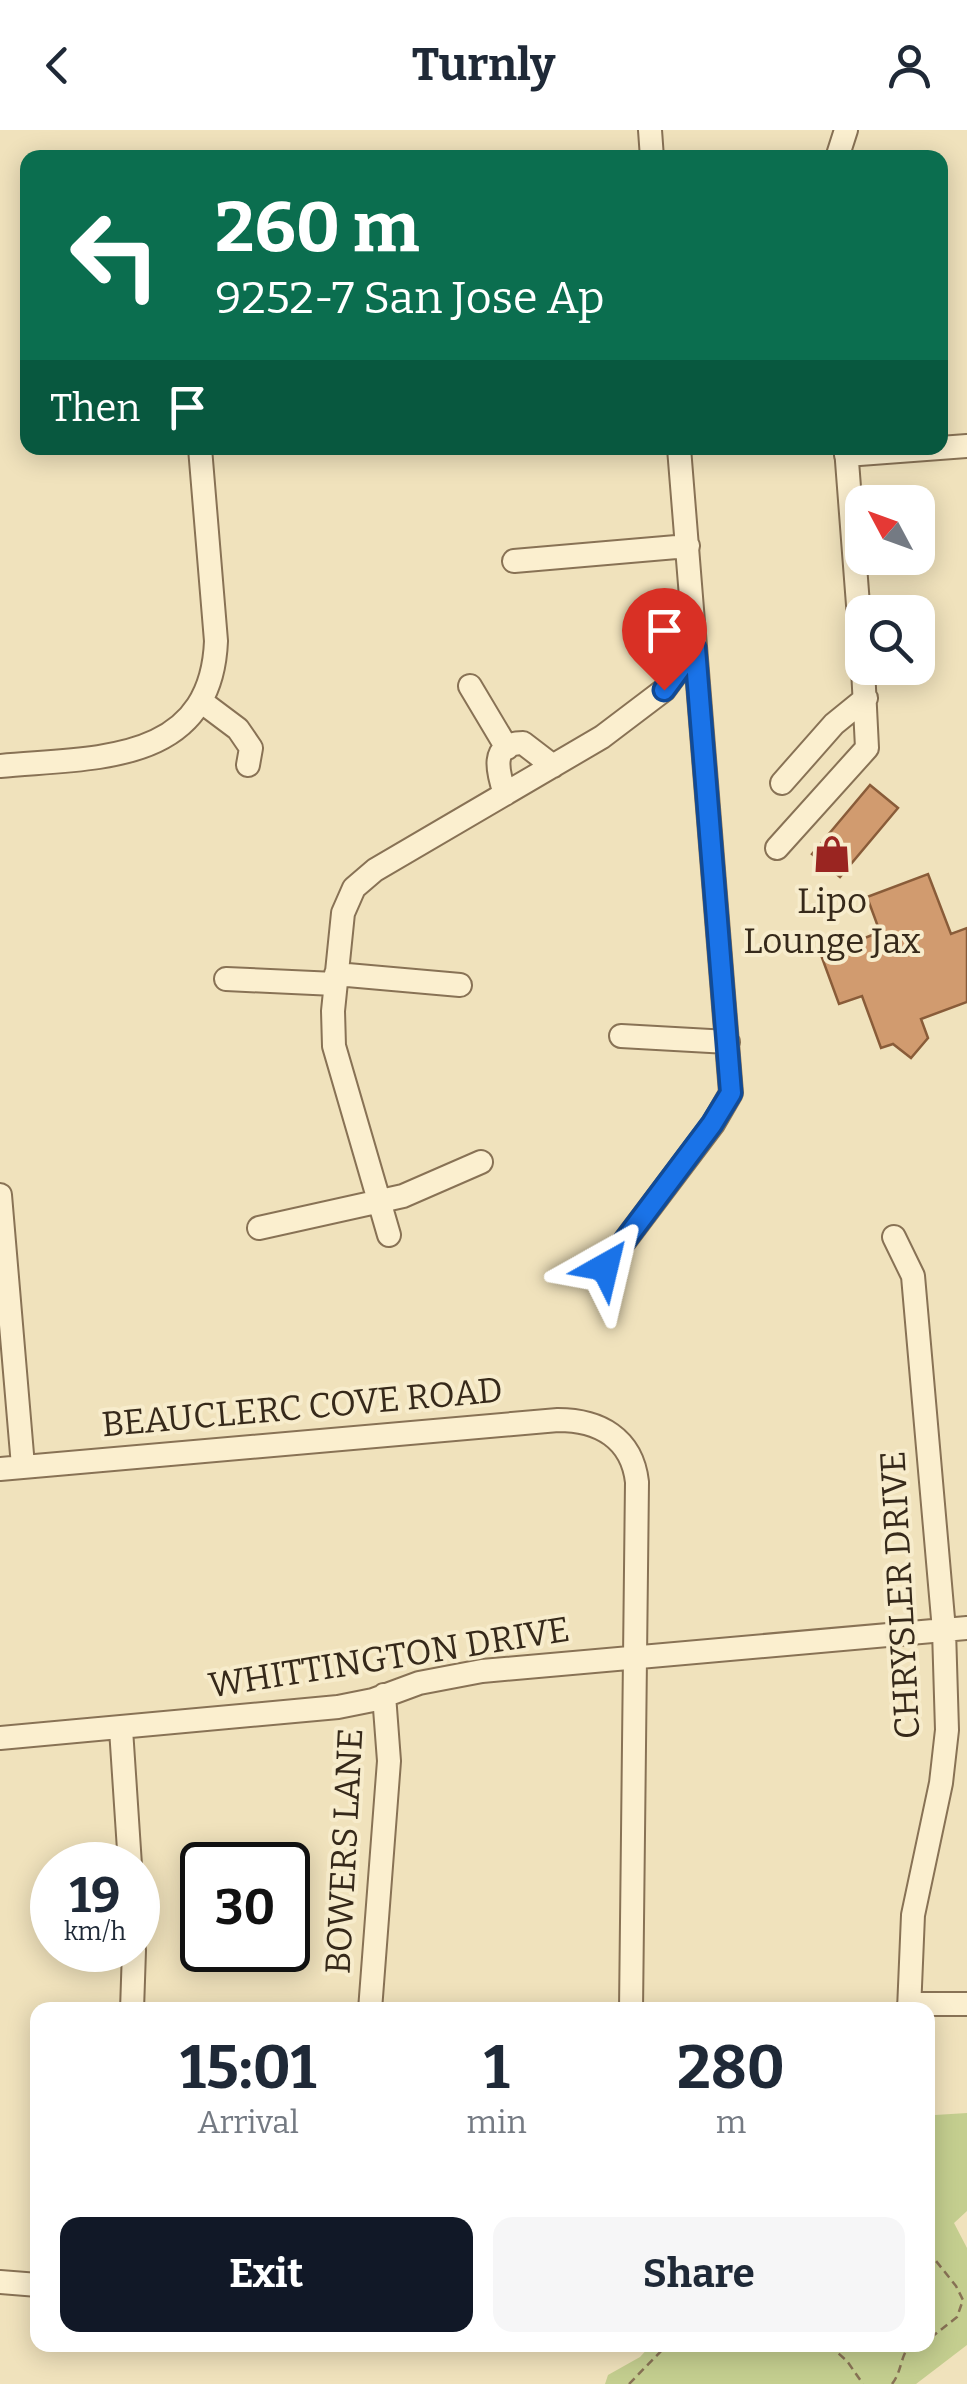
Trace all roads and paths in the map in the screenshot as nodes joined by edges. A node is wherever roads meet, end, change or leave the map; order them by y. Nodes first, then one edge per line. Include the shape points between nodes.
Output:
1 (201, 455) edge
2 (680, 455) edge
3 (846, 455) edge
4 (688, 546) junction
5 (514, 562) dead end
6 (857, 595) edge
7 (695, 648) junction
8 (865, 685) edge
9 (470, 686) dead end
10 (866, 698) junction
11 (202, 702) junction
12 (507, 748) junction
13 (248, 764) dead end
14 (0, 766) edge
15 (553, 766) junction
16 (782, 783) dead end
17 (505, 794) junction
18 (776, 848) dead end
19 (226, 979) dead end
20 (336, 979) junction
21 (460, 985) dead end
22 (621, 1036) dead end
23 (728, 1042) junction
24 (481, 1162) dead end
25 (0, 1195) edge
26 (379, 1203) junction
27 (259, 1228) dead end
28 (389, 1235) dead end
29 (894, 1237) dead end
30 (3, 1256) edge
31 (605, 1267) dead end
32 (12, 1468) edge
33 (956, 1630) edge
34 (637, 1658) junction
35 (384, 1696) junction
36 (121, 1729) junction
37 (0, 1738) edge
38 (128, 1842) edge
39 (133, 1972) edge
40 (132, 2002) edge
41 (371, 2002) edge
42 (631, 2002) edge
43 (909, 2002) edge
44 (967, 2004) edge
45 (935, 2006) edge
46 (935, 2260) edge
47 (0, 2282) edge
48 (30, 2284) edge
49 (935, 2334) edge
50 (660, 2352) edge
51 (837, 2352) edge
52 (904, 2352) edge
53 (629, 2384) edge
54 (863, 2384) edge
55 (892, 2384) edge

1 - 11 street via 216,642
2 - 4 street
3 - 6 street
4 - 5 street
4 - 7 street
7 - 15 street via 664,690
7 - 23 street
8 - 10 street
9 - 12 street
10 - 16 street
10 - 18 street via 867,748
11 - 13 street via 238,729 250,748
11 - 14 street via 176,730 143,749
12 - 15 street via 524,743
12 - 17 street via 496,768
15 - 17 street
17 - 20 street via 361,880 343,912
19 - 20 street
20 - 21 street
20 - 26 street via 334,1046
22 - 23 street
23 - 31 street via 727,1103
24 - 26 street
25 - 30 street
26 - 27 street
26 - 28 street
29 - 33 street, CHRYSLER DRIVE via 913,1276
30 - 32 street
32 - 34 street, BEAUCLERC COVE ROAD via 591,1422 623,1444 636,1469
33 - 34 street, WHITTINGTON DRIVE
33 - 43 street, CHRYSLER DRIVE via 940,1784 913,1915
34 - 35 street, WHITTINGTON DRIVE via 482,1671
34 - 42 street
35 - 36 street, WHITTINGTON DRIVE via 338,1707
35 - 41 street, BOWERS LANE via 389,1761
36 - 37 street, WHITTINGTON DRIVE
36 - 38 street
39 - 40 street
44 - 45 street
46 - 49 path via 963,2300 957,2317
47 - 48 street
50 - 53 path
51 - 54 path
52 - 55 path

